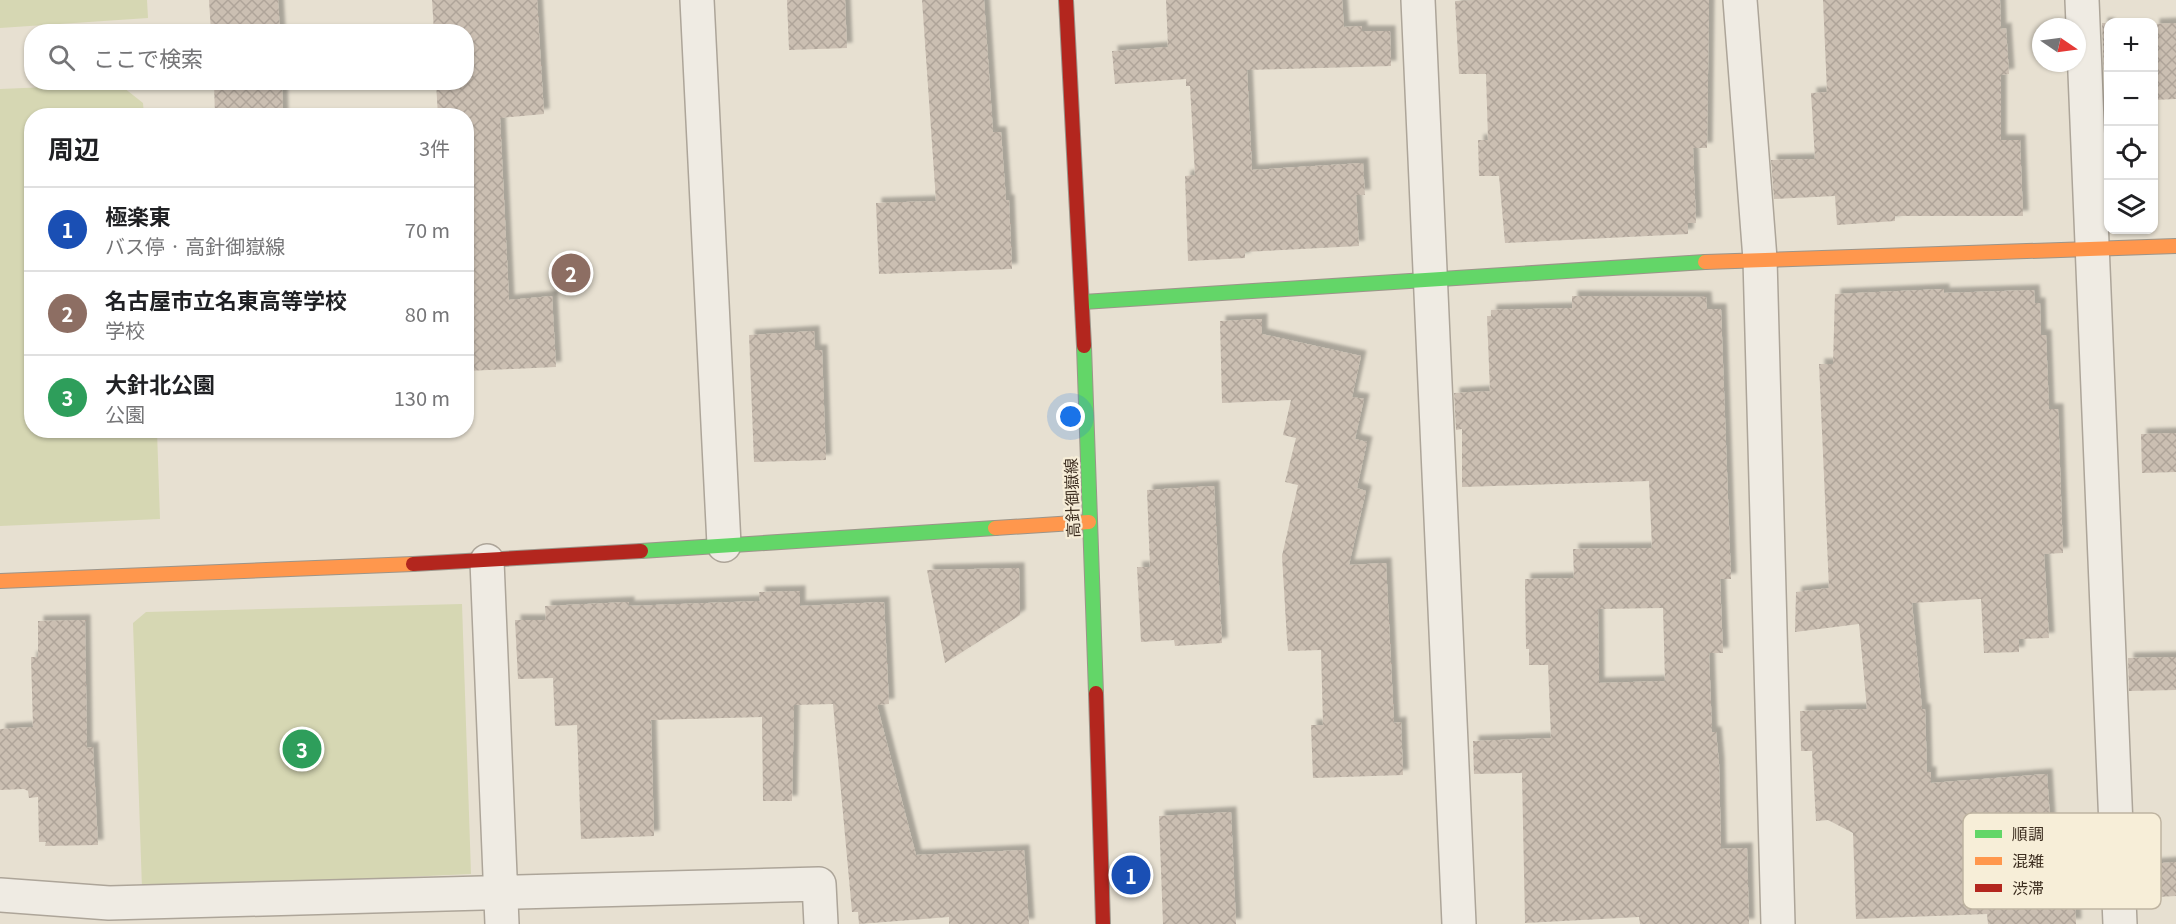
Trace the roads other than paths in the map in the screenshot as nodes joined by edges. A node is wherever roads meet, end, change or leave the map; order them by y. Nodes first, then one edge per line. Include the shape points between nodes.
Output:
1 (697, 0) edge
2 (1066, 0) edge
3 (1418, 0) edge
4 (1740, 0) edge
5 (2082, 0) edge
6 (2176, 246) edge
7 (2092, 249) junction
8 (1760, 259) junction
9 (1431, 278) junction
10 (1083, 302) junction
11 (1089, 522) junction
12 (724, 545) junction
13 (487, 561) junction
14 (0, 581) edge
15 (2115, 813) edge
16 (501, 892) junction
17 (0, 895) edge
18 (2119, 909) edge
19 (114, 914) edge
20 (502, 924) edge
21 (820, 924) edge
22 (1103, 924) edge
23 (1459, 924) edge
24 (1778, 924) edge
25 (2120, 924) edge

1 - 12 street
2 - 10 street, 高針御嶽線
3 - 9 street
4 - 8 street
5 - 7 street
6 - 7 street
7 - 8 street
7 - 15 street
8 - 9 street
8 - 24 street
9 - 10 street
9 - 23 street
10 - 11 street, 高針御嶽線
11 - 12 street
11 - 22 street, 高針御嶽線
12 - 13 street
13 - 14 street
13 - 16 street
16 - 19 street
16 - 20 street
16 - 21 street via 819,884
17 - 19 street
18 - 25 street

